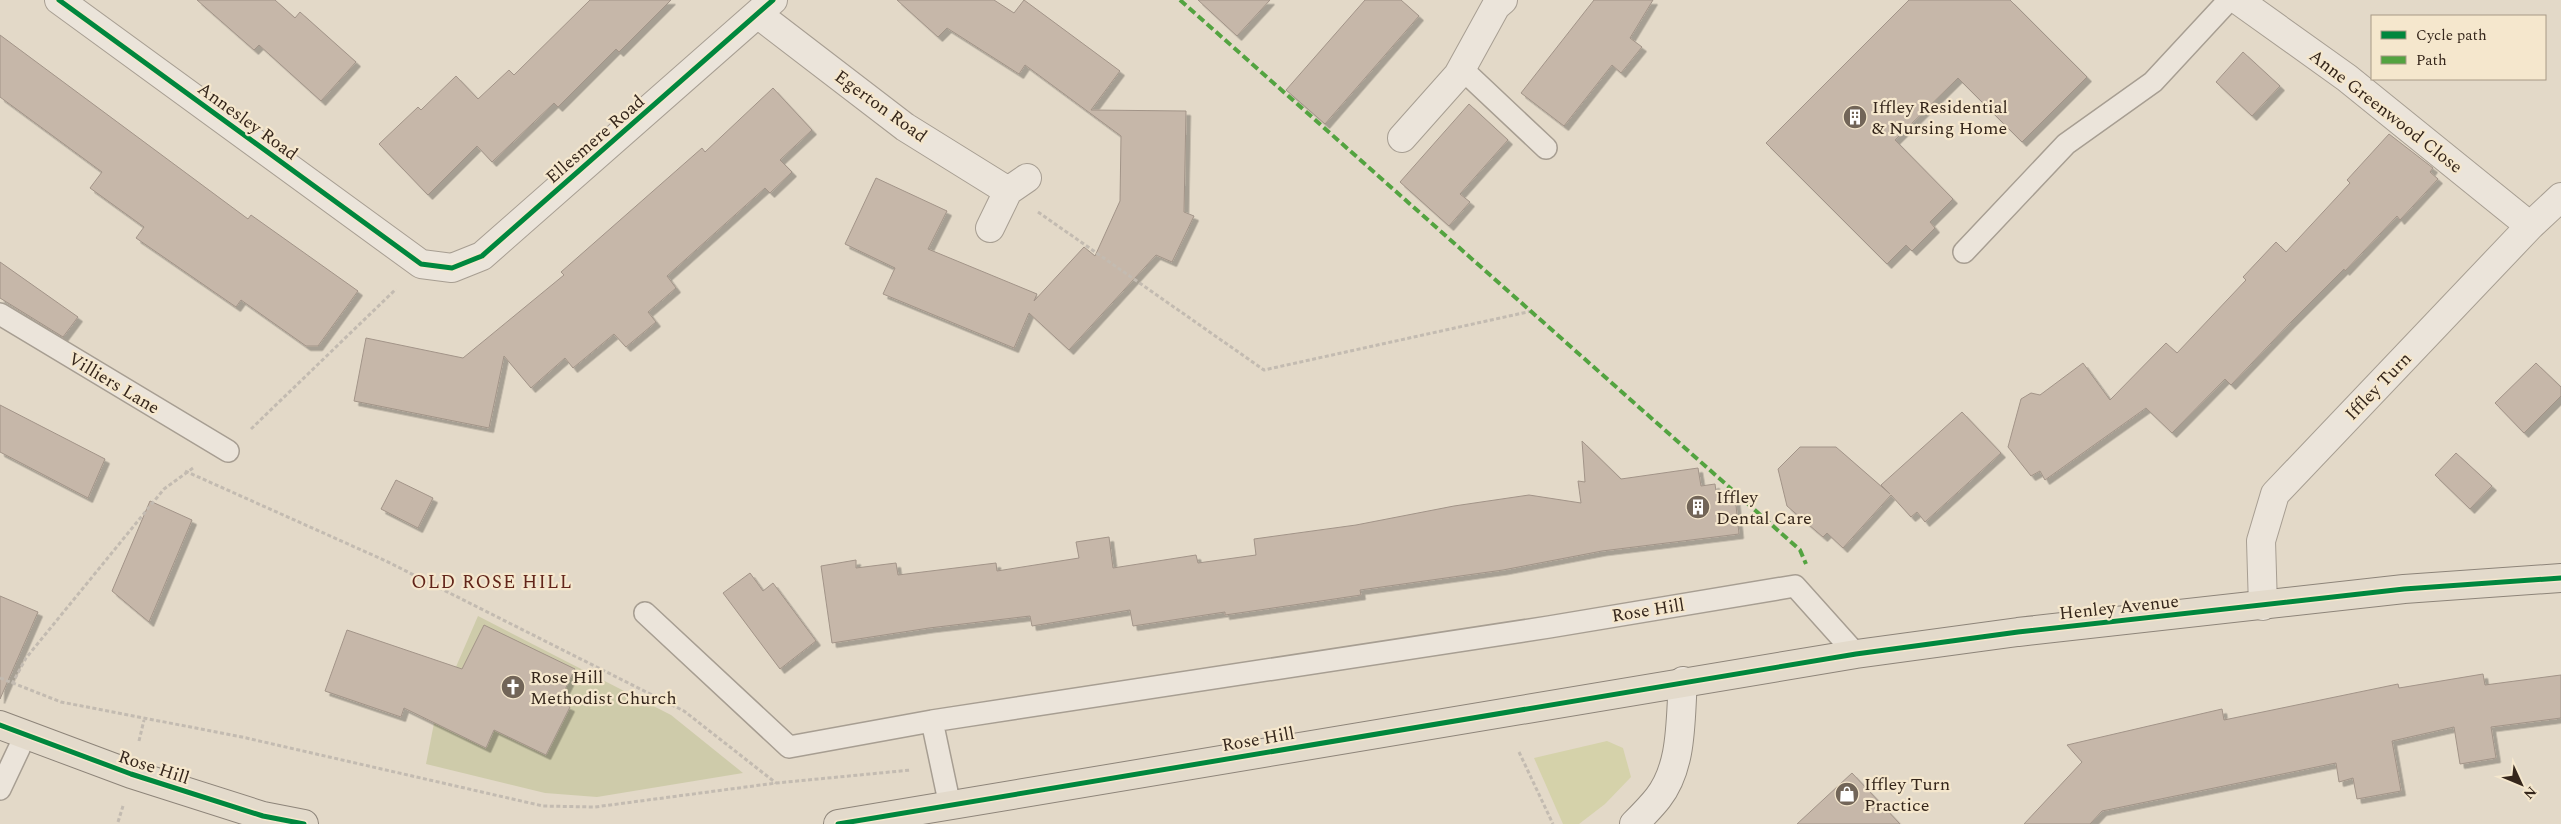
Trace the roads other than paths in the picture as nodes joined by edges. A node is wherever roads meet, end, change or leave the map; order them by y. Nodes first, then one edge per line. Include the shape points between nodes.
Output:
1 (59, 0) edge
2 (1503, 0) edge
3 (2229, 0) edge
4 (2238, 0) edge
5 (766, 8) edge
6 (1461, 68) junction
7 (1402, 138) dead end
8 (1546, 148) dead end
9 (2561, 197) edge
10 (2530, 226) junction
11 (990, 228) dead end
12 (1964, 252) dead end
13 (421, 264) joint
14 (0, 314) edge
15 (228, 451) road end
16 (2561, 578) edge
17 (2263, 606) junction
18 (645, 613) dead end
19 (1856, 654) junction
20 (1683, 681) junction
21 (932, 721) junction
22 (0, 726) edge
23 (25, 736) junction
24 (0, 789) edge
25 (950, 806) junction
26 (304, 824) edge
27 (838, 824) edge
28 (1634, 824) edge

1 - 13 street, Annesley Road
2 - 6 street via 1496,6
3 - 12 lane via 2153,82 2066,144
4 - 10 street, Anne Greenwood Close via 2347,78
5 - 11 street, Egerton Road via 905,127 1017,184
5 - 13 street, Ellesmere Road via 482,256 452,268
6 - 7 street
6 - 8 lane
9 - 10 street, Iffley Turn
10 - 17 street, Iffley Turn via 2275,494 2260,541
14 - 15 lane, Villiers Lane
16 - 17 main road, Henley Avenue via 2404,589
17 - 19 main road, Henley Avenue via 2018,632
18 - 21 lane via 789,747
19 - 20 main road, Henley Avenue
19 - 21 lane, Rose Hill via 1795,586
20 - 25 main road, Rose Hill
20 - 28 street via 1677,756 1670,777 1658,798
21 - 25 lane
22 - 23 main road, Rose Hill
23 - 24 lane
23 - 26 main road, Rose Hill via 130,774 263,816
25 - 27 main road, Rose Hill

